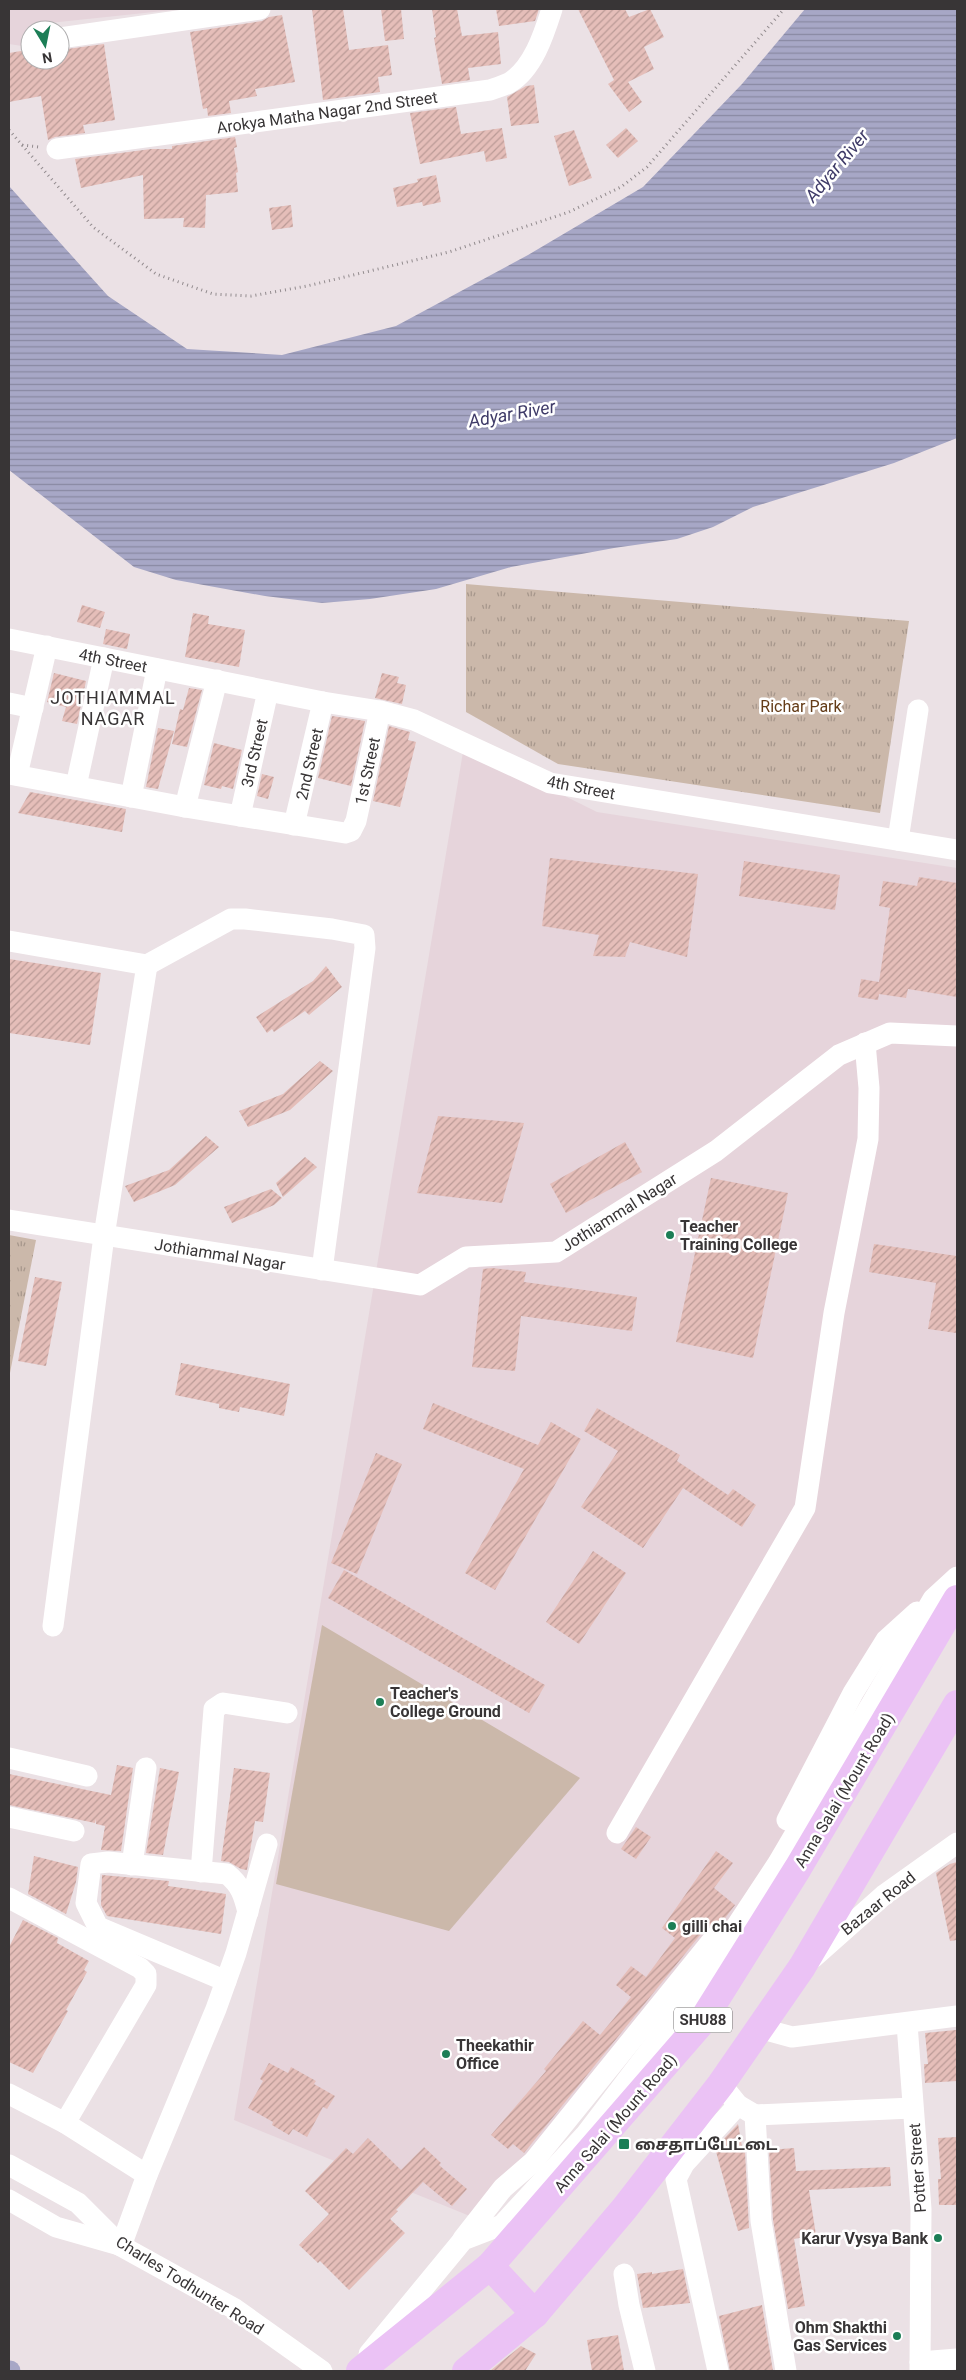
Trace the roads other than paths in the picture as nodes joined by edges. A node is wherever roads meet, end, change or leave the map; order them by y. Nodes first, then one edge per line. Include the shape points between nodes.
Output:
1 (260, 9) edge
2 (552, 9) edge
3 (214, 12) edge
4 (70, 36) edge
5 (57, 149) road end
6 (9, 639) edge
7 (47, 646) junction
8 (104, 658) junction
9 (156, 668) junction
10 (217, 680) junction
11 (268, 691) junction
12 (323, 702) junction
13 (9, 703) edge
14 (33, 708) junction
15 (918, 710) dead end
16 (380, 711) junction
17 (13, 775) edge
18 (76, 786) junction
19 (131, 796) junction
20 (185, 807) junction
21 (240, 816) junction
22 (294, 825) junction
23 (898, 840) junction
24 (957, 850) edge
25 (9, 941) edge
26 (147, 965) junction
27 (957, 1036) edge
28 (866, 1043) junction
29 (9, 1220) edge
30 (104, 1236) junction
31 (322, 1270) junction
32 (957, 1577) edge
33 (945, 1599) edge
34 (53, 1626) dead end
35 (957, 1704) edge
36 (287, 1713) dead end
37 (9, 1758) edge
38 (146, 1768) dead end
39 (87, 1776) dead end
40 (9, 1817) edge
41 (74, 1831) dead end
42 (617, 1833) dead end
43 (957, 1843) edge
44 (267, 1844) dead end
45 (132, 1865) junction
46 (201, 1872) junction
47 (9, 1898) edge
48 (248, 1912) junction
49 (802, 1967) junction
50 (226, 1981) junction
51 (957, 2016) edge
52 (907, 2024) junction
53 (759, 2028) junction
54 (722, 2084) junction
55 (9, 2094) edge
56 (912, 2108) junction
57 (746, 2110) junction
58 (65, 2123) junction
59 (9, 2165) edge
60 (147, 2175) junction
61 (9, 2200) edge
62 (121, 2246) junction
63 (490, 2266) junction
64 (624, 2274) dead end
65 (535, 2314) junction
66 (957, 2360) edge
67 (920, 2367) edge
68 (322, 2371) edge
69 (354, 2371) edge
70 (360, 2371) edge
71 (466, 2371) edge
72 (645, 2371) edge
73 (718, 2371) edge
74 (786, 2371) edge

1 - 3 street
2 - 5 street, Arokya Matha Nagar 2nd Street via 532,58 522,72 508,84 490,90
3 - 4 street
6 - 7 street, 4th Street
7 - 8 street, 4th Street
7 - 14 street
8 - 9 street, 4th Street
8 - 18 street
9 - 10 street, 4th Street
9 - 19 street
10 - 11 street, 4th Street
10 - 20 street
11 - 12 street, 4th Street
11 - 21 street, 3rd Street
12 - 16 street, 4th Street
12 - 22 street, 2nd Street
13 - 14 street
14 - 17 street
15 - 23 street
16 - 22 street, 1st Street via 356,821 351,831 338,834
16 - 23 street, 4th Street via 429,726 550,783
17 - 18 street
18 - 19 street
19 - 20 street
20 - 21 street
21 - 22 street
23 - 24 street, 4th Street
25 - 26 street
26 - 30 street
26 - 31 street via 231,919 364,935 365,948
27 - 28 street, Jothiammal Nagar via 890,1033
28 - 31 street, Jothiammal Nagar via 839,1054 716,1151 556,1252 466,1257 420,1285
28 - 42 street via 868,1139 834,1313 805,1508
29 - 30 street, Jothiammal Nagar
30 - 31 street, Jothiammal Nagar
30 - 34 street
32 - 33 street
33 - 63 main road, Anna Salai (Mount Road) / SHU88 via 798,1868 701,2023
33 - 69 street via 683,2007 586,2134 502,2225 463,2240
35 - 49 main road, SHU88
36 - 46 street via 235,1703 222,1703 214,1709
37 - 39 street
38 - 45 street
40 - 41 street
43 - 49 street, Bazaar Road via 884,1895
44 - 48 street
45 - 46 street
45 - 50 street via 91,1864 86,1904 98,1927
46 - 48 street via 227,1874 243,1892
47 - 58 street via 146,1974 146,1985
48 - 50 street
49 - 53 main road, SHU88
50 - 60 street
51 - 52 street
52 - 53 street via 792,2037
52 - 56 street, Potter Street
53 - 54 main road, SHU88
54 - 57 street
54 - 65 main road, SHU88 via 624,2209
55 - 58 street
56 - 57 street
56 - 67 street, Potter Street via 921,2209
57 - 73 street via 684,2164 676,2179
57 - 74 street
58 - 60 street
59 - 62 street, Charles Todhunter Road via 78,2203
60 - 62 street
61 - 62 street via 56,2227
62 - 68 street, Charles Todhunter Road via 235,2309
63 - 65 main road
63 - 70 main road, Anna Salai (Mount Road) / SHU88
64 - 72 street
65 - 71 main road, SHU88
66 - 67 street

